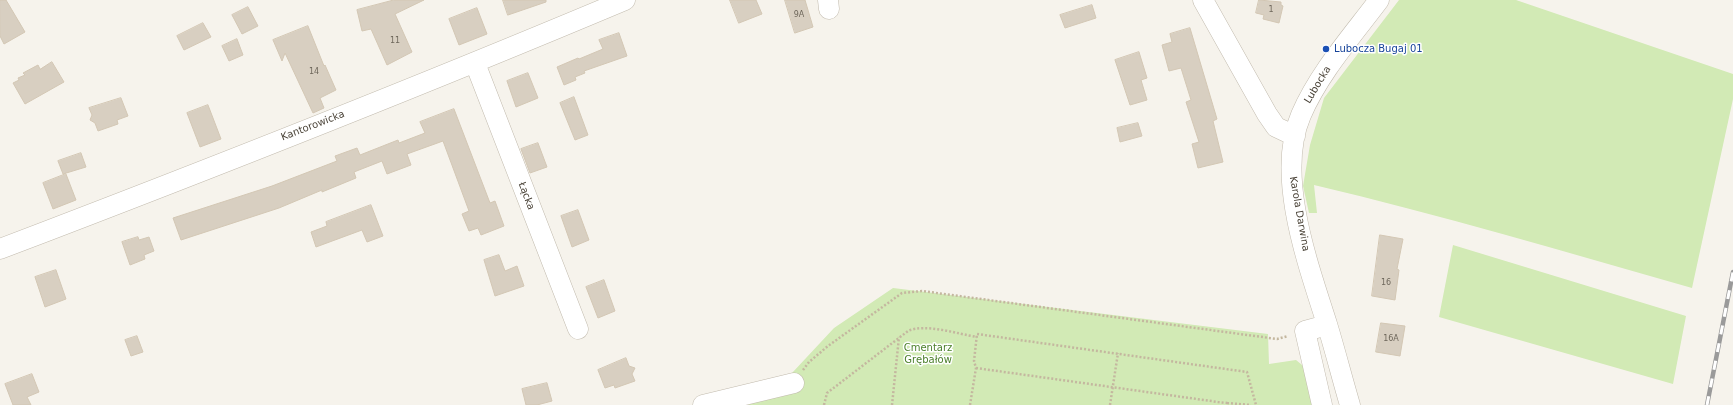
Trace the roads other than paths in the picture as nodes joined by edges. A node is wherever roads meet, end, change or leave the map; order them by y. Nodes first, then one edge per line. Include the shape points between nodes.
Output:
1 (625, 0) edge
2 (1203, 0) edge
3 (1379, 0) edge
4 (475, 63) junction
5 (1295, 136) junction
6 (0, 249) edge
7 (1327, 325) junction
8 (578, 329) dead end
9 (794, 383) road end
10 (712, 403) edge
11 (1322, 405) edge
12 (1350, 405) edge

1 - 4 street, Kantorowicka
2 - 5 street via 1267,114 1276,127
3 - 5 street, Lubocka via 1330,66 1310,98 1301,115
4 - 6 street, Kantorowicka via 201,173
4 - 8 street, Łącka
5 - 7 street, Karola Darwina via 1291,177 1295,206 1311,279
7 - 11 street via 1305,332
7 - 12 street, Karola Darwina
9 - 10 street

